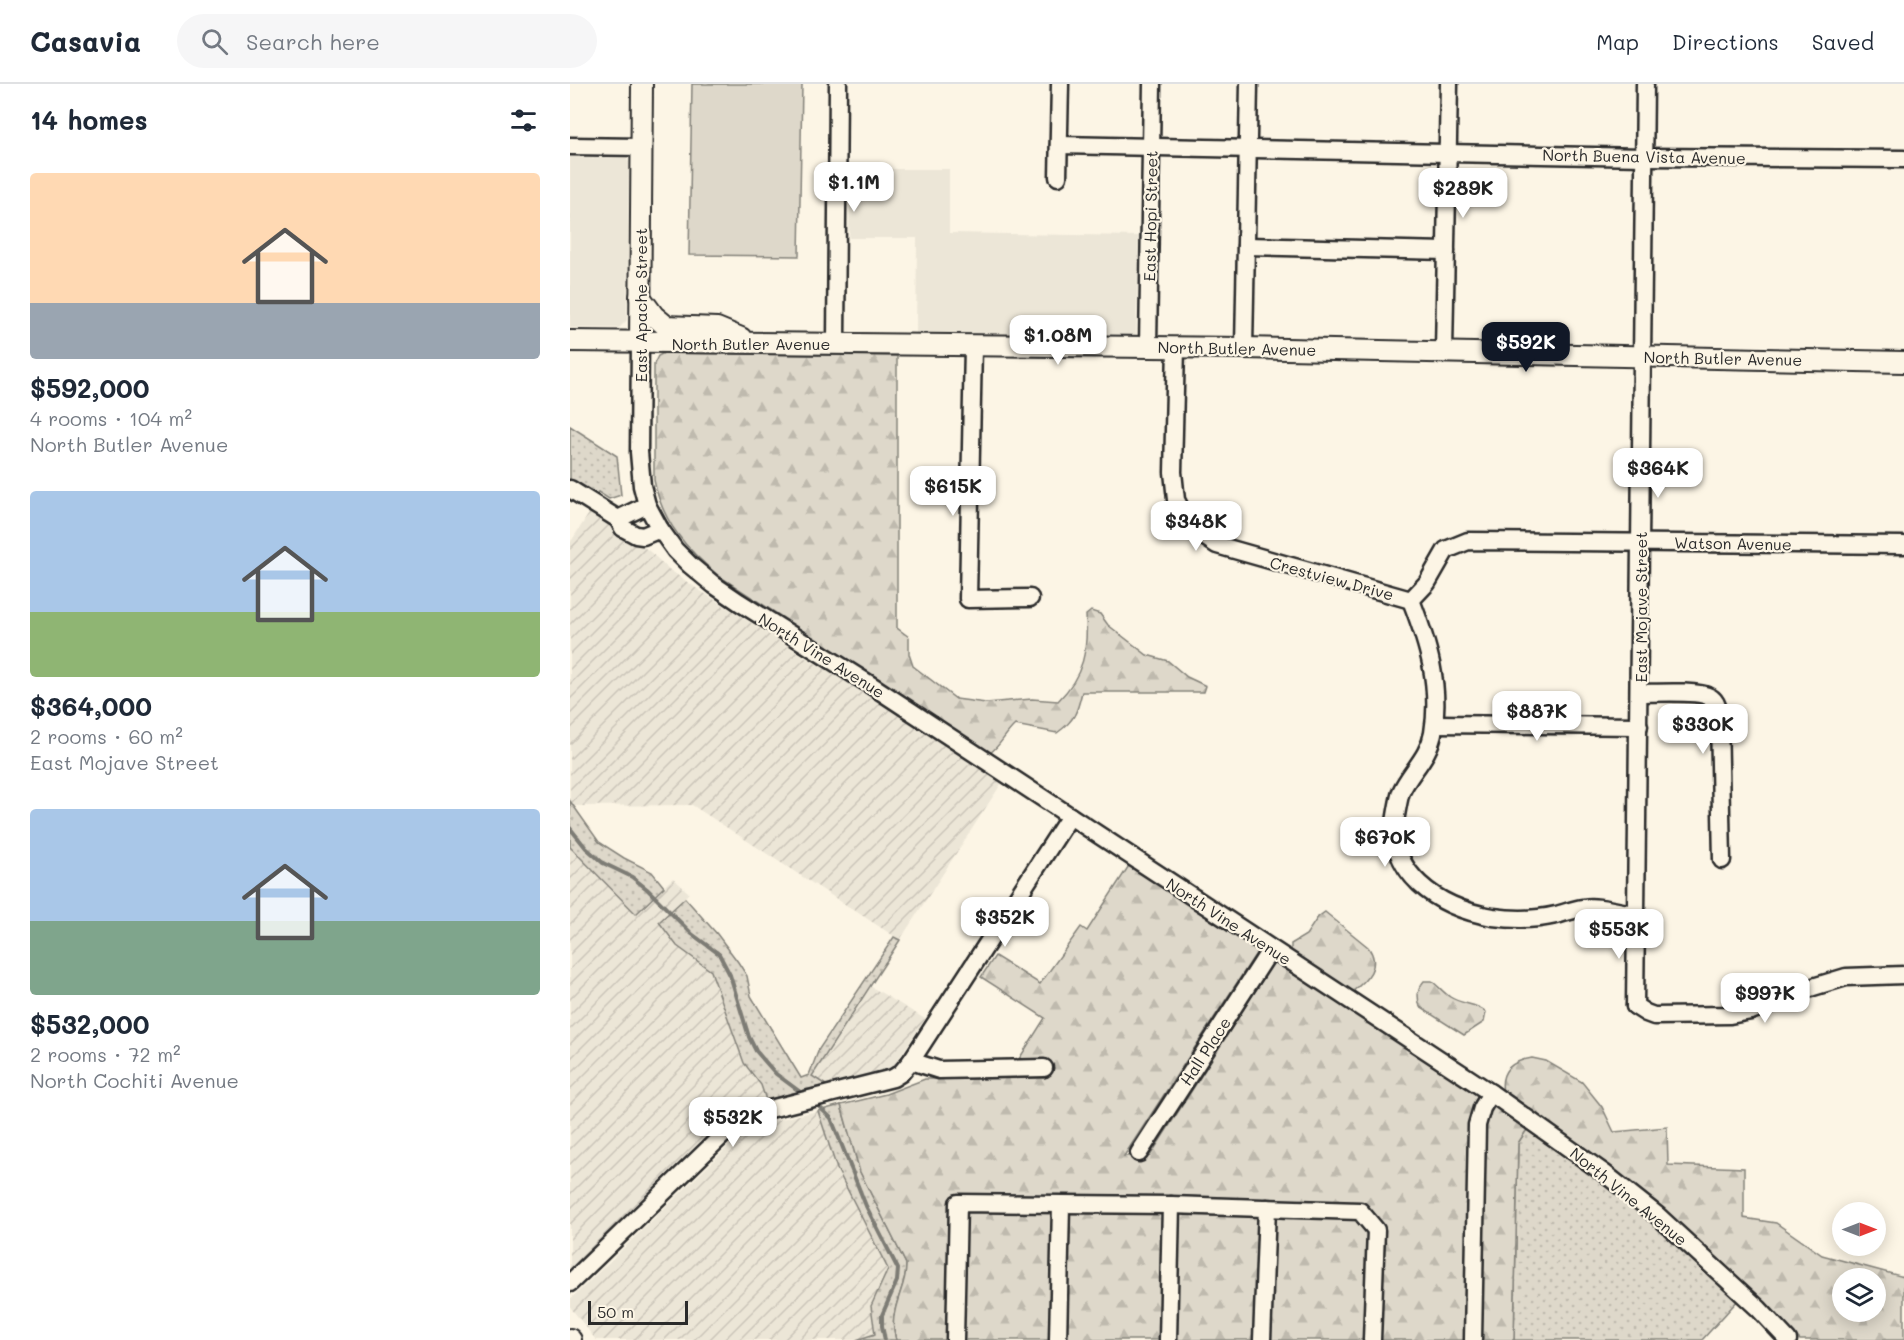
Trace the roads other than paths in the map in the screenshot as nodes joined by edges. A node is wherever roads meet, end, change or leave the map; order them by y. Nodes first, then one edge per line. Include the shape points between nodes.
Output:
1 (642, 84) edge
2 (838, 84) edge
3 (1060, 84) edge
4 (1152, 84) edge
5 (1249, 84) edge
6 (1449, 84) edge
7 (1645, 84) edge
8 (1059, 145) junction
9 (570, 146) edge
10 (641, 147) junction
11 (1152, 147) junction
12 (1248, 148) junction
13 (1447, 152) junction
14 (1644, 157) junction
15 (1904, 159) edge
16 (1058, 177) dead end
17 (1246, 246) junction
18 (1446, 250) junction
19 (640, 297) junction
20 (570, 341) edge
21 (749, 342) junction
22 (640, 343) junction
23 (836, 343) junction
24 (973, 346) junction
25 (1148, 347) junction
26 (1176, 347) junction
27 (1244, 348) junction
28 (1444, 352) junction
29 (1642, 357) junction
30 (1904, 362) edge
31 (570, 489) edge
32 (647, 505) junction
33 (618, 519) junction
34 (658, 526) junction
35 (1640, 542) junction
36 (1904, 545) edge
37 (1029, 598) dead end
38 (1412, 600) junction
39 (1639, 693) junction
40 (1435, 724) junction
41 (1639, 726) junction
42 (1070, 816) junction
43 (1722, 860) dead end
44 (1636, 914) junction
45 (1272, 949) junction
46 (1904, 975) edge
47 (911, 1061) junction
48 (1044, 1068) dead end
49 (1491, 1093) junction
50 (1139, 1153) dead end
51 (1061, 1205) junction
52 (1171, 1205) junction
53 (1267, 1208) junction
54 (570, 1283) edge
55 (955, 1340) edge
56 (1058, 1340) edge
57 (1168, 1340) edge
58 (1262, 1340) edge
59 (1372, 1340) edge
60 (1473, 1340) edge
61 (1788, 1340) edge

1 - 10 main road, East Apache Street
2 - 23 street
3 - 8 street
4 - 11 street, East Hopi Street
5 - 12 street
6 - 13 street
7 - 14 street, East Mojave Street
8 - 11 street, North Buena Vista Avenue
8 - 16 street
9 - 10 street
10 - 19 main road, East Apache Street
11 - 12 street, North Buena Vista Avenue
11 - 25 street, East Hopi Street
12 - 13 street, North Buena Vista Avenue
12 - 17 street
13 - 14 street, North Buena Vista Avenue
13 - 18 street
14 - 15 street, North Buena Vista Avenue
14 - 29 street, East Mojave Street
17 - 18 street
17 - 27 street
18 - 28 street
19 - 21 main road via 666,326 717,328
19 - 22 main road, East Apache Street
20 - 22 main road, North Butler Avenue
21 - 22 main road, North Butler Avenue
21 - 23 main road, North Butler Avenue
22 - 32 street, East Apache Street via 640,470
23 - 24 main road, North Butler Avenue
24 - 25 main road, North Butler Avenue
24 - 37 street via 968,599
25 - 26 main road, North Butler Avenue
26 - 27 main road, North Butler Avenue
26 - 38 street, Crestview Drive via 1173,472 1176,500 1190,527 1217,545
27 - 28 main road, North Butler Avenue
28 - 29 main road, North Butler Avenue
29 - 30 main road, North Butler Avenue
29 - 35 street, East Mojave Street
31 - 33 street
32 - 33 street
32 - 34 street, East Apache Street
33 - 34 street via 623,528 639,536
34 - 42 street, North Vine Avenue via 675,550 714,585
35 - 36 street, Watson Avenue
35 - 38 street, Watson Avenue via 1468,541 1446,550
35 - 39 street, East Mojave Street
38 - 40 street, Crestview Drive via 1433,666
39 - 41 street, East Mojave Street
39 - 43 street via 1700,694 1717,704
40 - 41 street
40 - 44 street, Crestview Drive via 1429,749 1401,792 1395,819 1399,857 1414,880 1445,901 1517,920 1583,908
41 - 44 street, East Mojave Street
42 - 45 street, North Vine Avenue
42 - 47 street
44 - 46 street via 1633,1007 1654,1016 1730,1015 1846,977
45 - 49 street, North Vine Avenue
45 - 50 street, Hall Place
47 - 48 street via 939,1070
47 - 54 street via 893,1078 762,1111 731,1127
49 - 60 street via 1477,1125
49 - 61 street, North Vine Avenue via 1657,1215
51 - 52 street
51 - 55 street via 958,1203
51 - 56 street
52 - 53 street
52 - 57 street
53 - 58 street
53 - 59 street via 1360,1211 1376,1230

